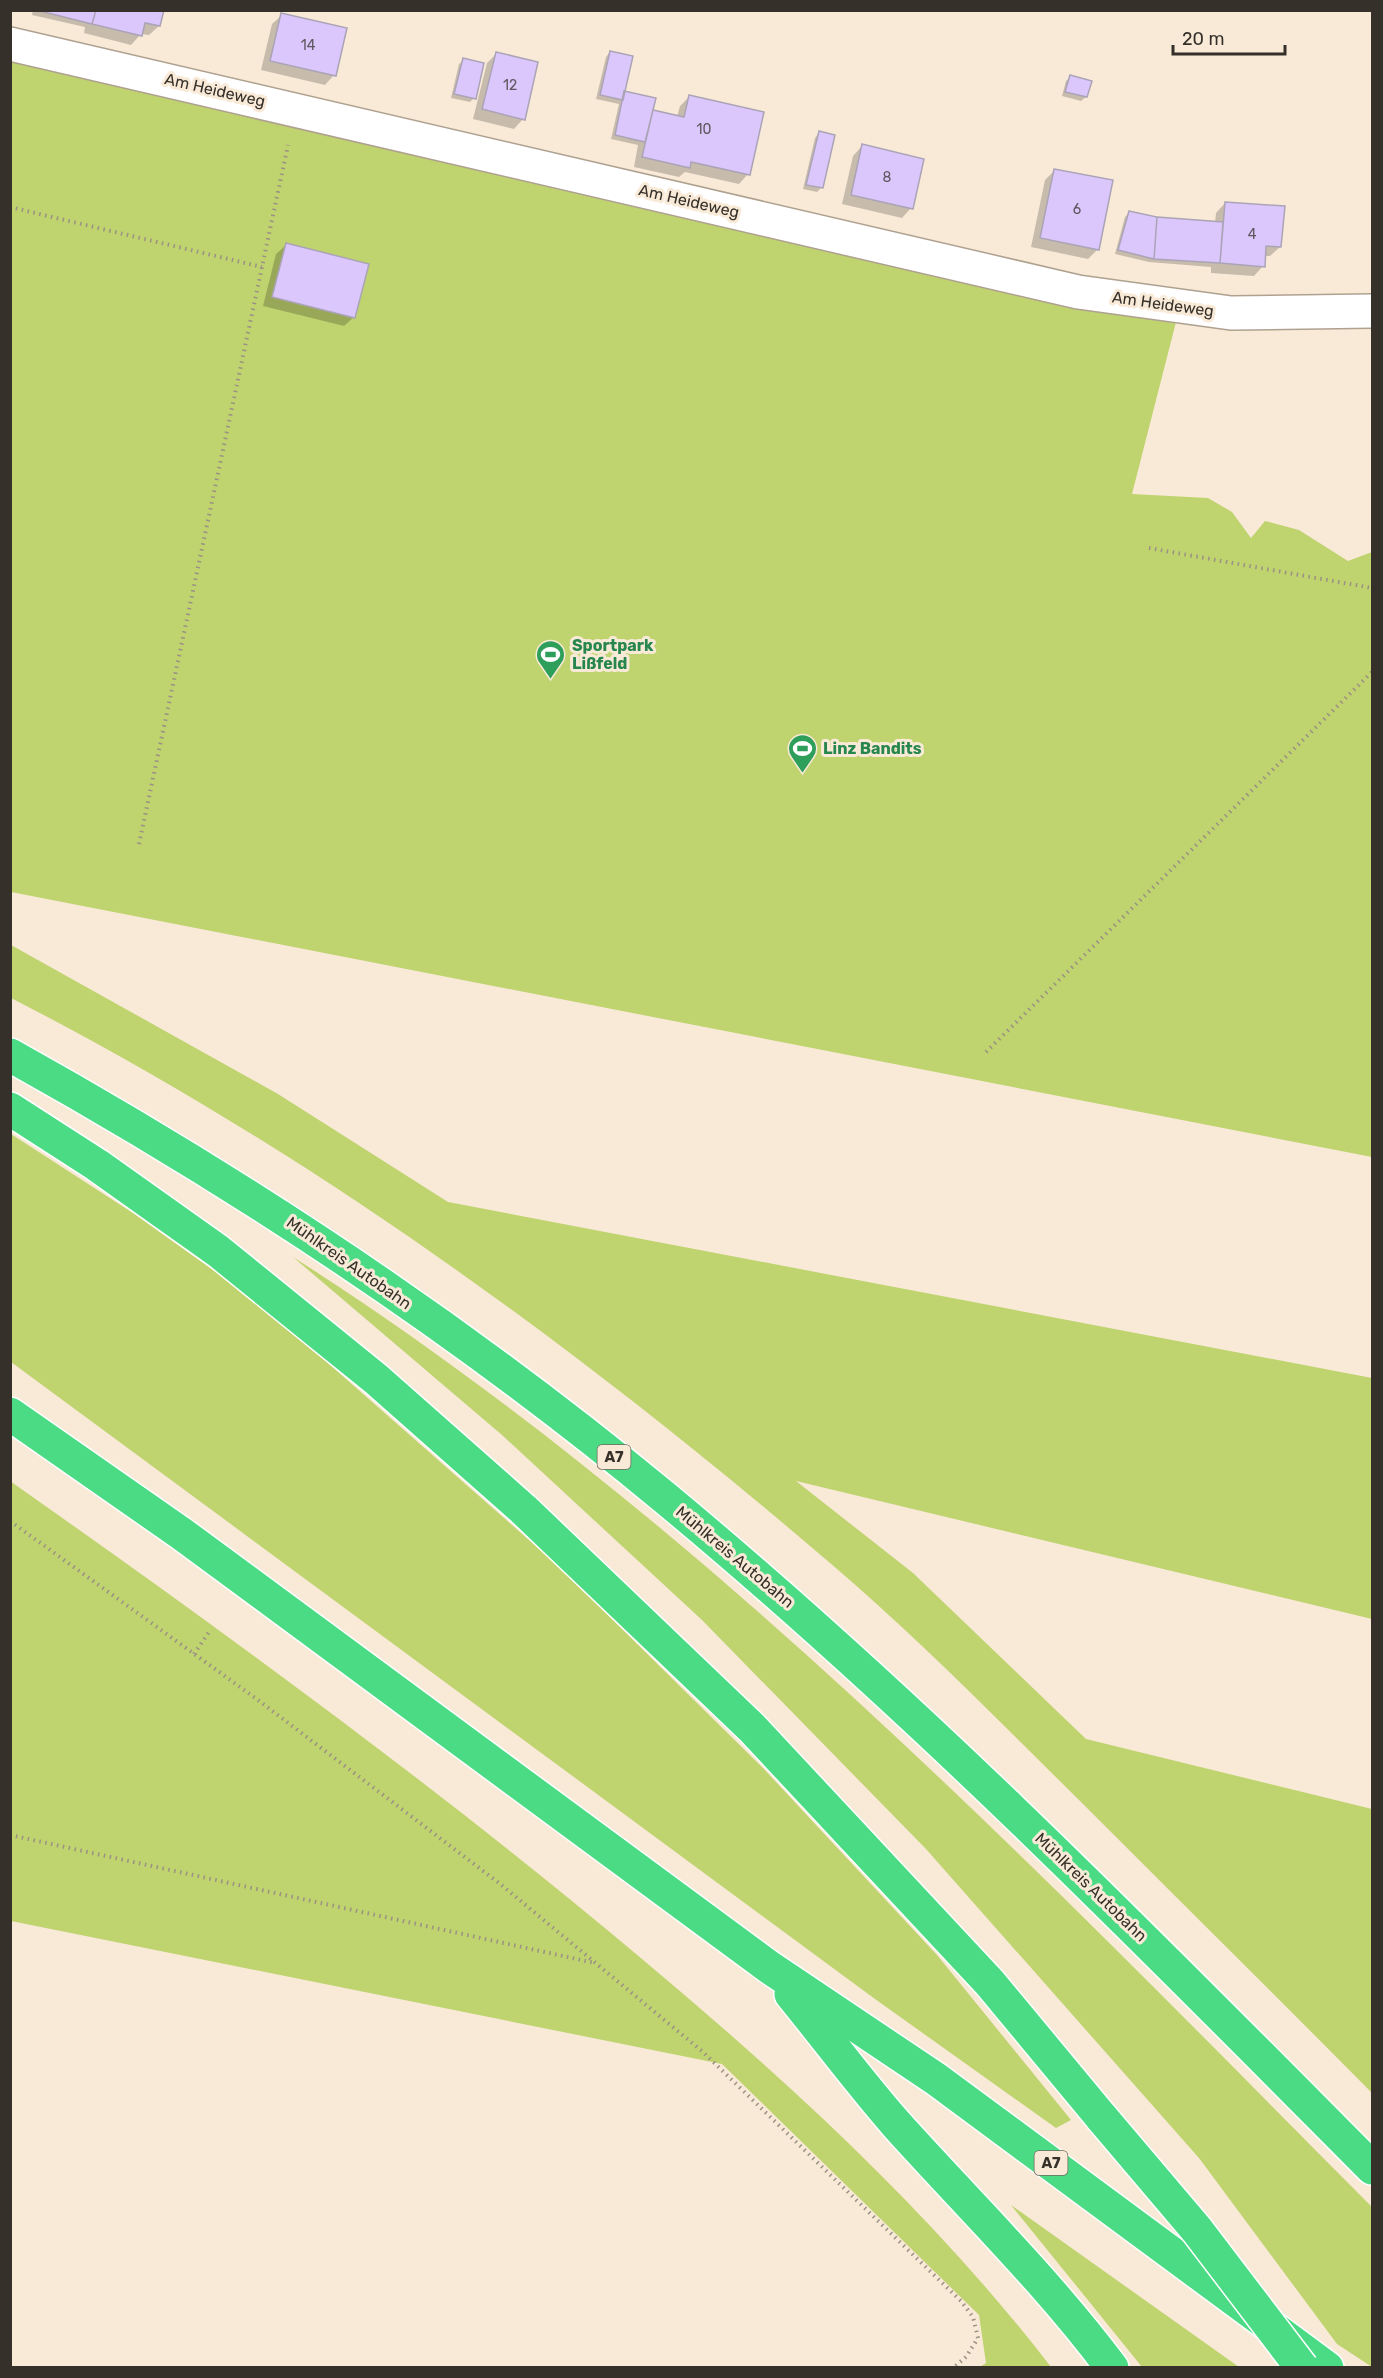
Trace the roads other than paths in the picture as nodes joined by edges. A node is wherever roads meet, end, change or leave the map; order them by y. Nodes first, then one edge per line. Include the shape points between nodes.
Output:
1 (10, 44) edge
2 (1372, 311) edge
3 (10, 1055) edge
4 (10, 1109) edge
5 (10, 1414) edge
6 (769, 1967) junction
7 (1372, 2168) edge
8 (1112, 2367) edge
9 (1302, 2367) edge
10 (1327, 2367) edge

1 - 2 street, Am Heideweg via 1078,292 1231,313
3 - 7 highway, Mühlkreis Autobahn / A7 via 139,1126 314,1237 513,1378 662,1495 809,1620 963,1762
4 - 9 highway, bridge via 218,1251 376,1379 523,1509 752,1728 990,1983 1197,2230
5 - 6 highway, A7 via 182,1534
6 - 8 highway via 896,2124 981,2214
6 - 10 highway, A7 via 936,2079

